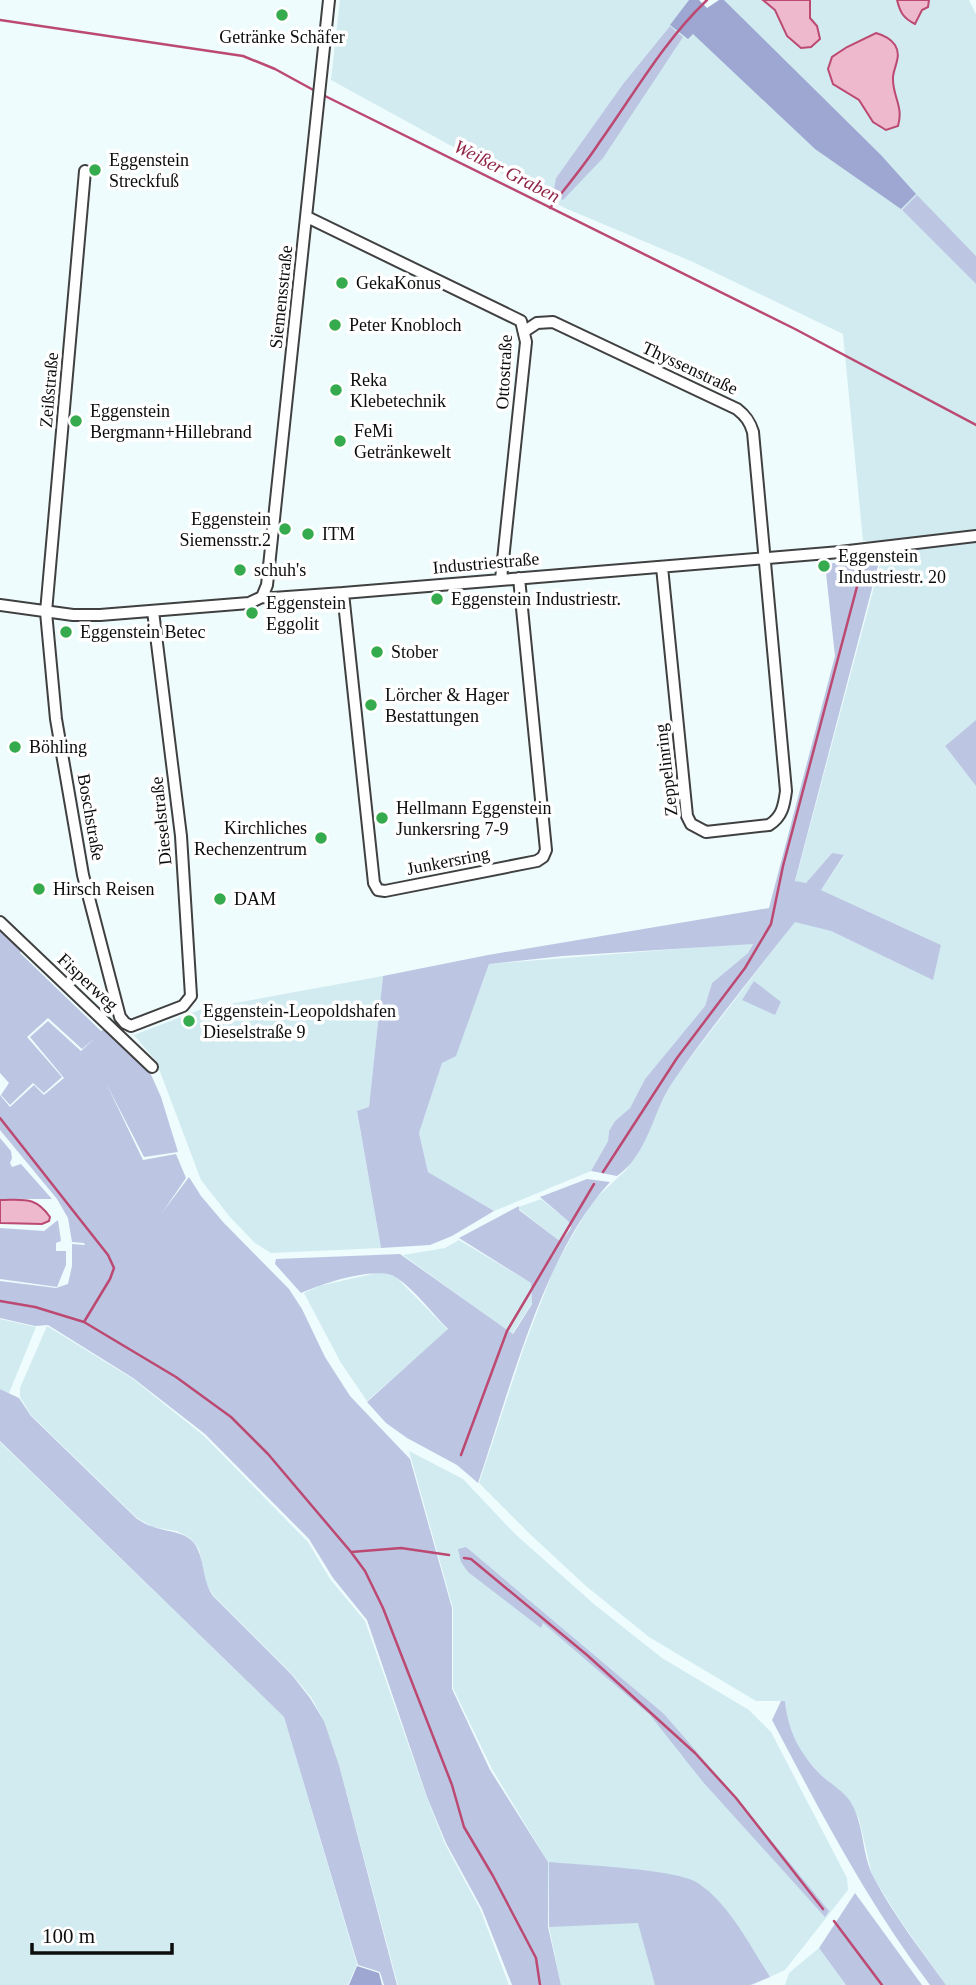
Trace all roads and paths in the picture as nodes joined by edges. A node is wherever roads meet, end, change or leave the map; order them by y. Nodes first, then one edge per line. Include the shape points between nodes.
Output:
1 (329, 0) edge
2 (85, 171) dead end
3 (307, 217) junction
4 (525, 331) junction
5 (976, 536) edge
6 (764, 559) junction
7 (662, 567) junction
8 (519, 578) junction
9 (501, 579) junction
10 (344, 593) junction
11 (262, 597) junction
12 (0, 605) edge
13 (47, 611) junction
14 (153, 611) junction
15 (0, 922) edge
16 (124, 1023) joint
17 (152, 1067) dead end

1 - 3 street, Siemensstraße
2 - 13 street, Zeißstraße
3 - 4 street, Ottostraße via 521,321
3 - 11 street, Siemensstraße via 267,585
4 - 6 street, Thyssenstraße via 537,323 553,322 745,415 753,432
4 - 9 street, Ottostraße
5 - 6 street, Industriestraße
6 - 7 street, Industriestraße
6 - 7 street, Zeppelinring via 784,805 769,825 706,832 691,824 687,816
7 - 8 street, Industriestraße
8 - 9 street, Industriestraße
8 - 10 street, Junkersring via 546,850 537,861 385,891 374,884
9 - 10 street, Industriestraße
10 - 11 street, Industriestraße
11 - 14 street, Industriestraße via 249,603
12 - 13 street, Industriestraße
13 - 14 street, Industriestraße via 73,615
13 - 16 street, Boschstraße via 56,719 83,876
14 - 16 street, Dieselstraße via 181,836 191,996 183,1006 131,1026
15 - 17 street, Fisperweg

